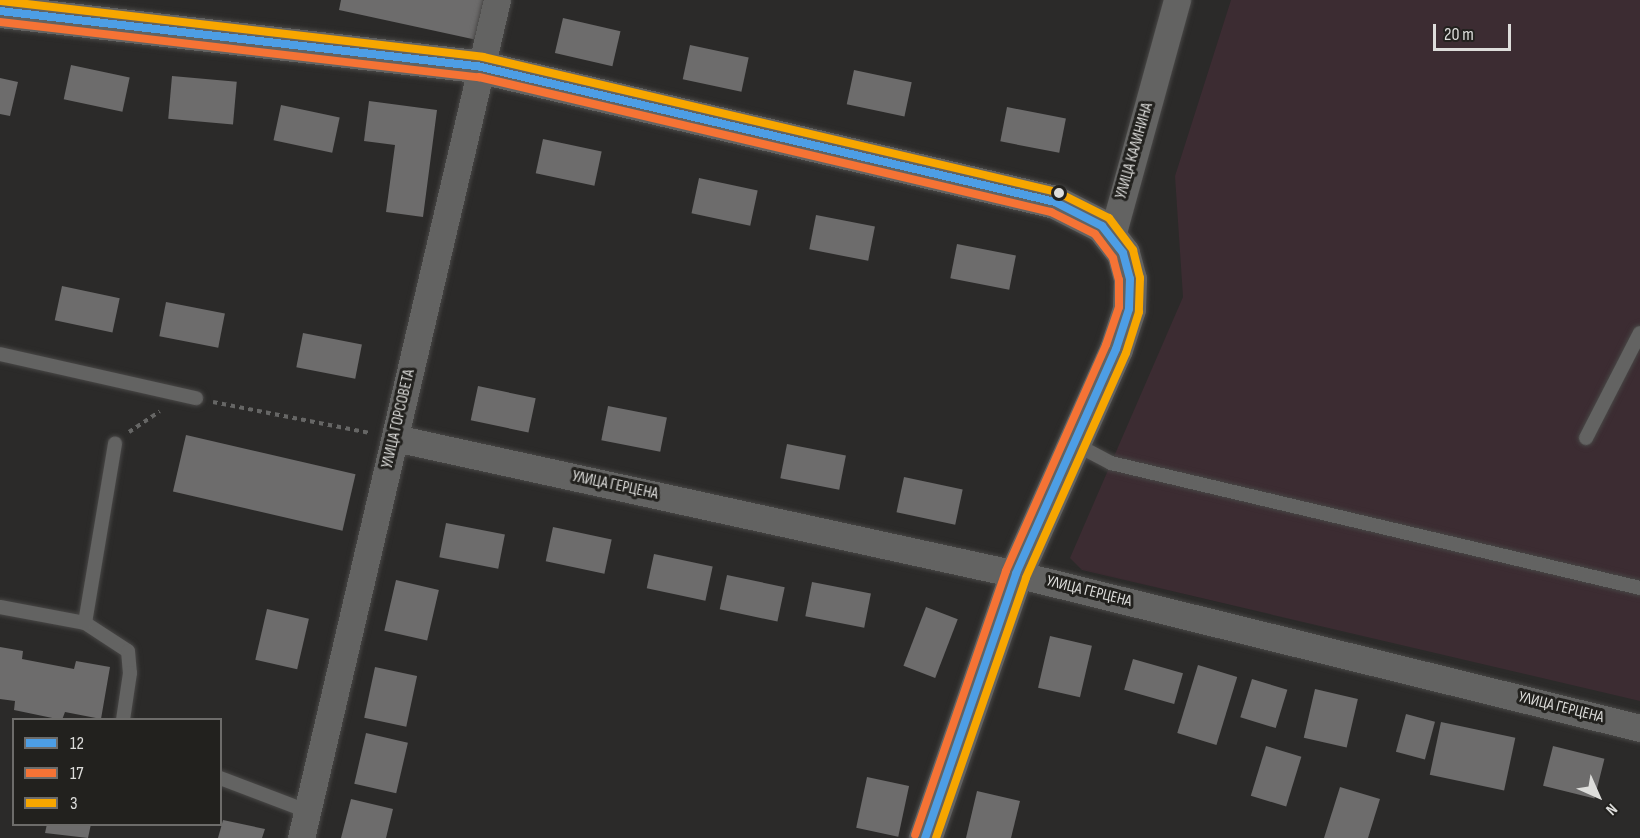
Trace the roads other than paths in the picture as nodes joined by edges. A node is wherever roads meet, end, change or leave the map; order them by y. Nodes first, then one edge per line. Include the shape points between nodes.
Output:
1 (497, 0) edge
2 (1177, 0) edge
3 (0, 11) edge
4 (481, 67) junction
5 (1112, 236) junction
6 (1640, 333) edge
7 (0, 354) edge
8 (196, 398) road end
9 (394, 438) junction
10 (1586, 438) dead end
11 (115, 443) road end
12 (1075, 444) junction
13 (1016, 574) junction
14 (1640, 588) edge
15 (0, 607) edge
16 (85, 623) junction
17 (123, 718) edge
18 (1640, 728) edge
19 (222, 779) edge
20 (308, 811) junction
21 (301, 838) edge
22 (925, 838) edge

1 - 4 street, УЛИЦА ГОРСОВЕТА
2 - 5 street, УЛИЦА КАЛИНИНА
3 - 4 street
4 - 5 street via 1055,202 1088,216
4 - 9 street, УЛИЦА ГОРСОВЕТА
5 - 12 street via 1123,253 1130,279 1129,309
6 - 10 lane
7 - 8 lane
9 - 13 street, УЛИЦА ГЕРЦЕНА
9 - 20 street, УЛИЦА ГОРСОВЕТА
11 - 16 lane
12 - 13 street
12 - 14 lane via 1111,463
13 - 18 street, УЛИЦА ГЕРЦЕНА
13 - 22 street
15 - 16 lane
16 - 17 lane via 128,651 130,673
19 - 20 lane
20 - 21 street, УЛИЦА ГОРСОВЕТА

